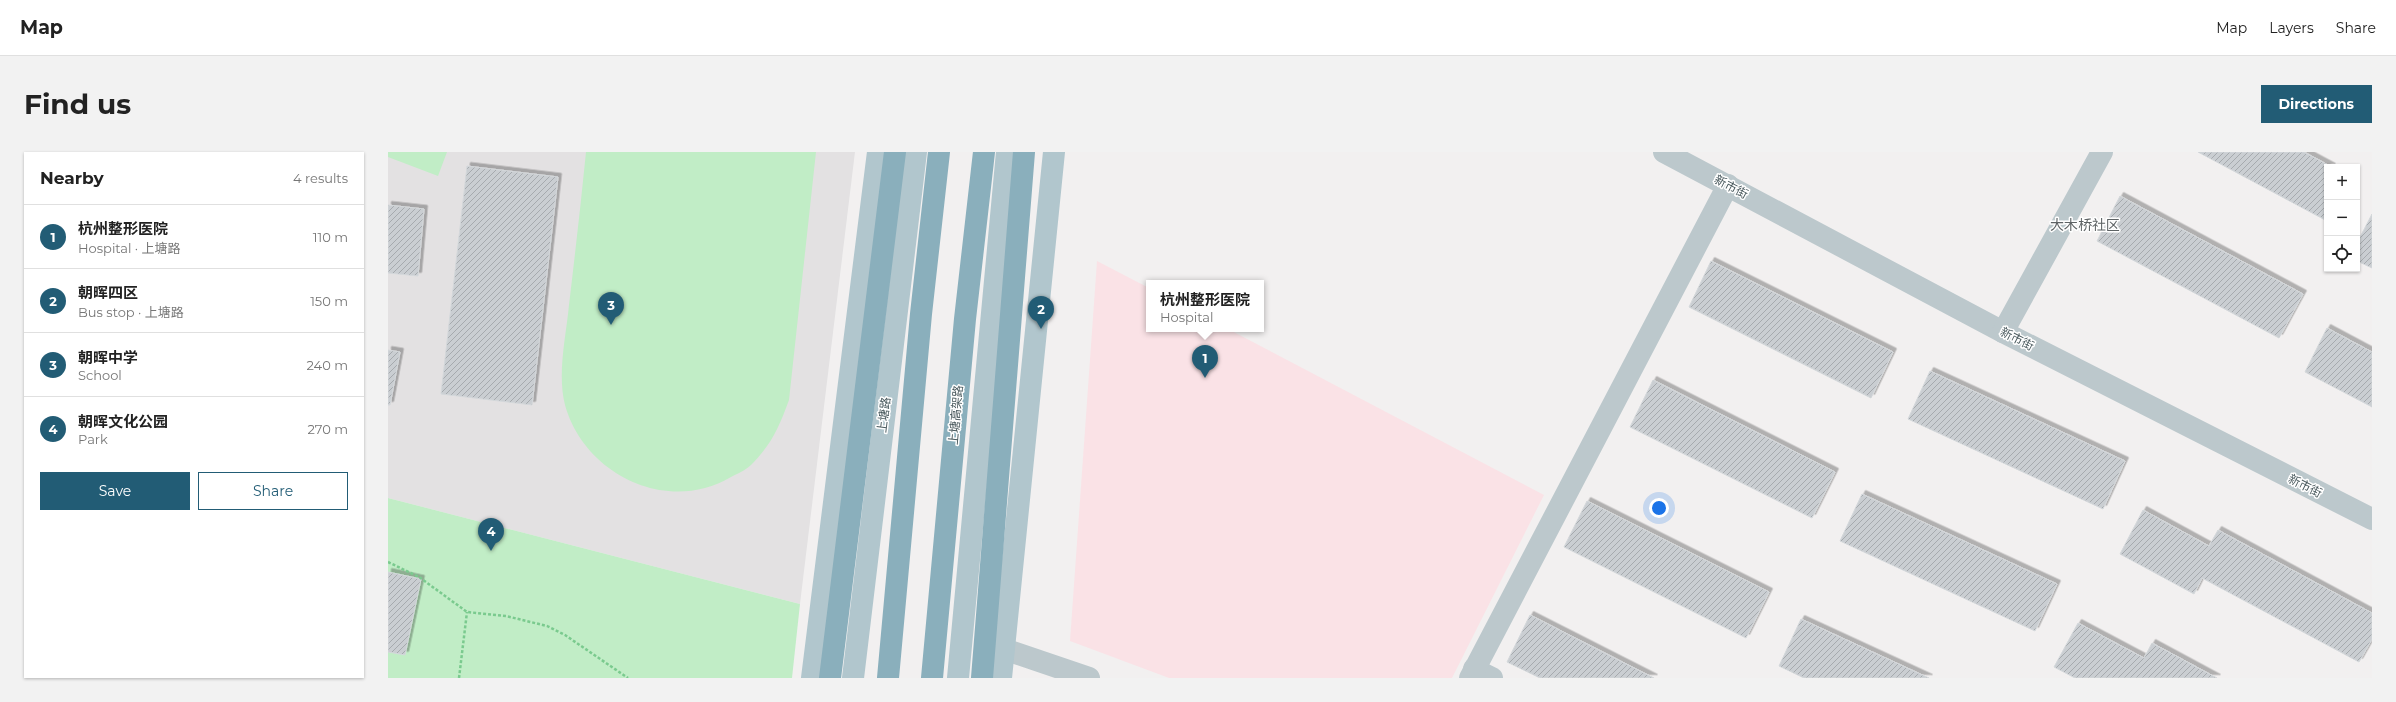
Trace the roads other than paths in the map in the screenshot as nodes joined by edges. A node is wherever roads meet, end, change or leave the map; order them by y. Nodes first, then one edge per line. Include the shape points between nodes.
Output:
1 (878, 152) edge
2 (895, 152) edge
3 (916, 152) edge
4 (939, 152) edge
5 (984, 152) edge
6 (1007, 152) edge
7 (1024, 152) edge
8 (1054, 152) edge
9 (1664, 152) edge
10 (2102, 152) edge
11 (1728, 185) junction
12 (2003, 332) junction
13 (2372, 519) edge
14 (1004, 649) junction
15 (1479, 675) edge
16 (812, 678) edge
17 (830, 678) edge
18 (854, 678) edge
19 (888, 678) edge
20 (932, 678) edge
21 (958, 678) edge
22 (982, 678) edge
23 (1001, 678) edge
24 (1089, 678) edge

1 - 16 main road
2 - 17 highway
3 - 18 main road, 上塘路
4 - 19 highway via 921,314
5 - 20 highway, 上塘高架路 via 965,319
6 - 21 main road
7 - 22 highway
8 - 14 main road
9 - 11 street, 新市街
10 - 12 street
11 - 12 street, 新市街
11 - 15 street
12 - 13 street, 新市街
14 - 23 main road
14 - 24 street

